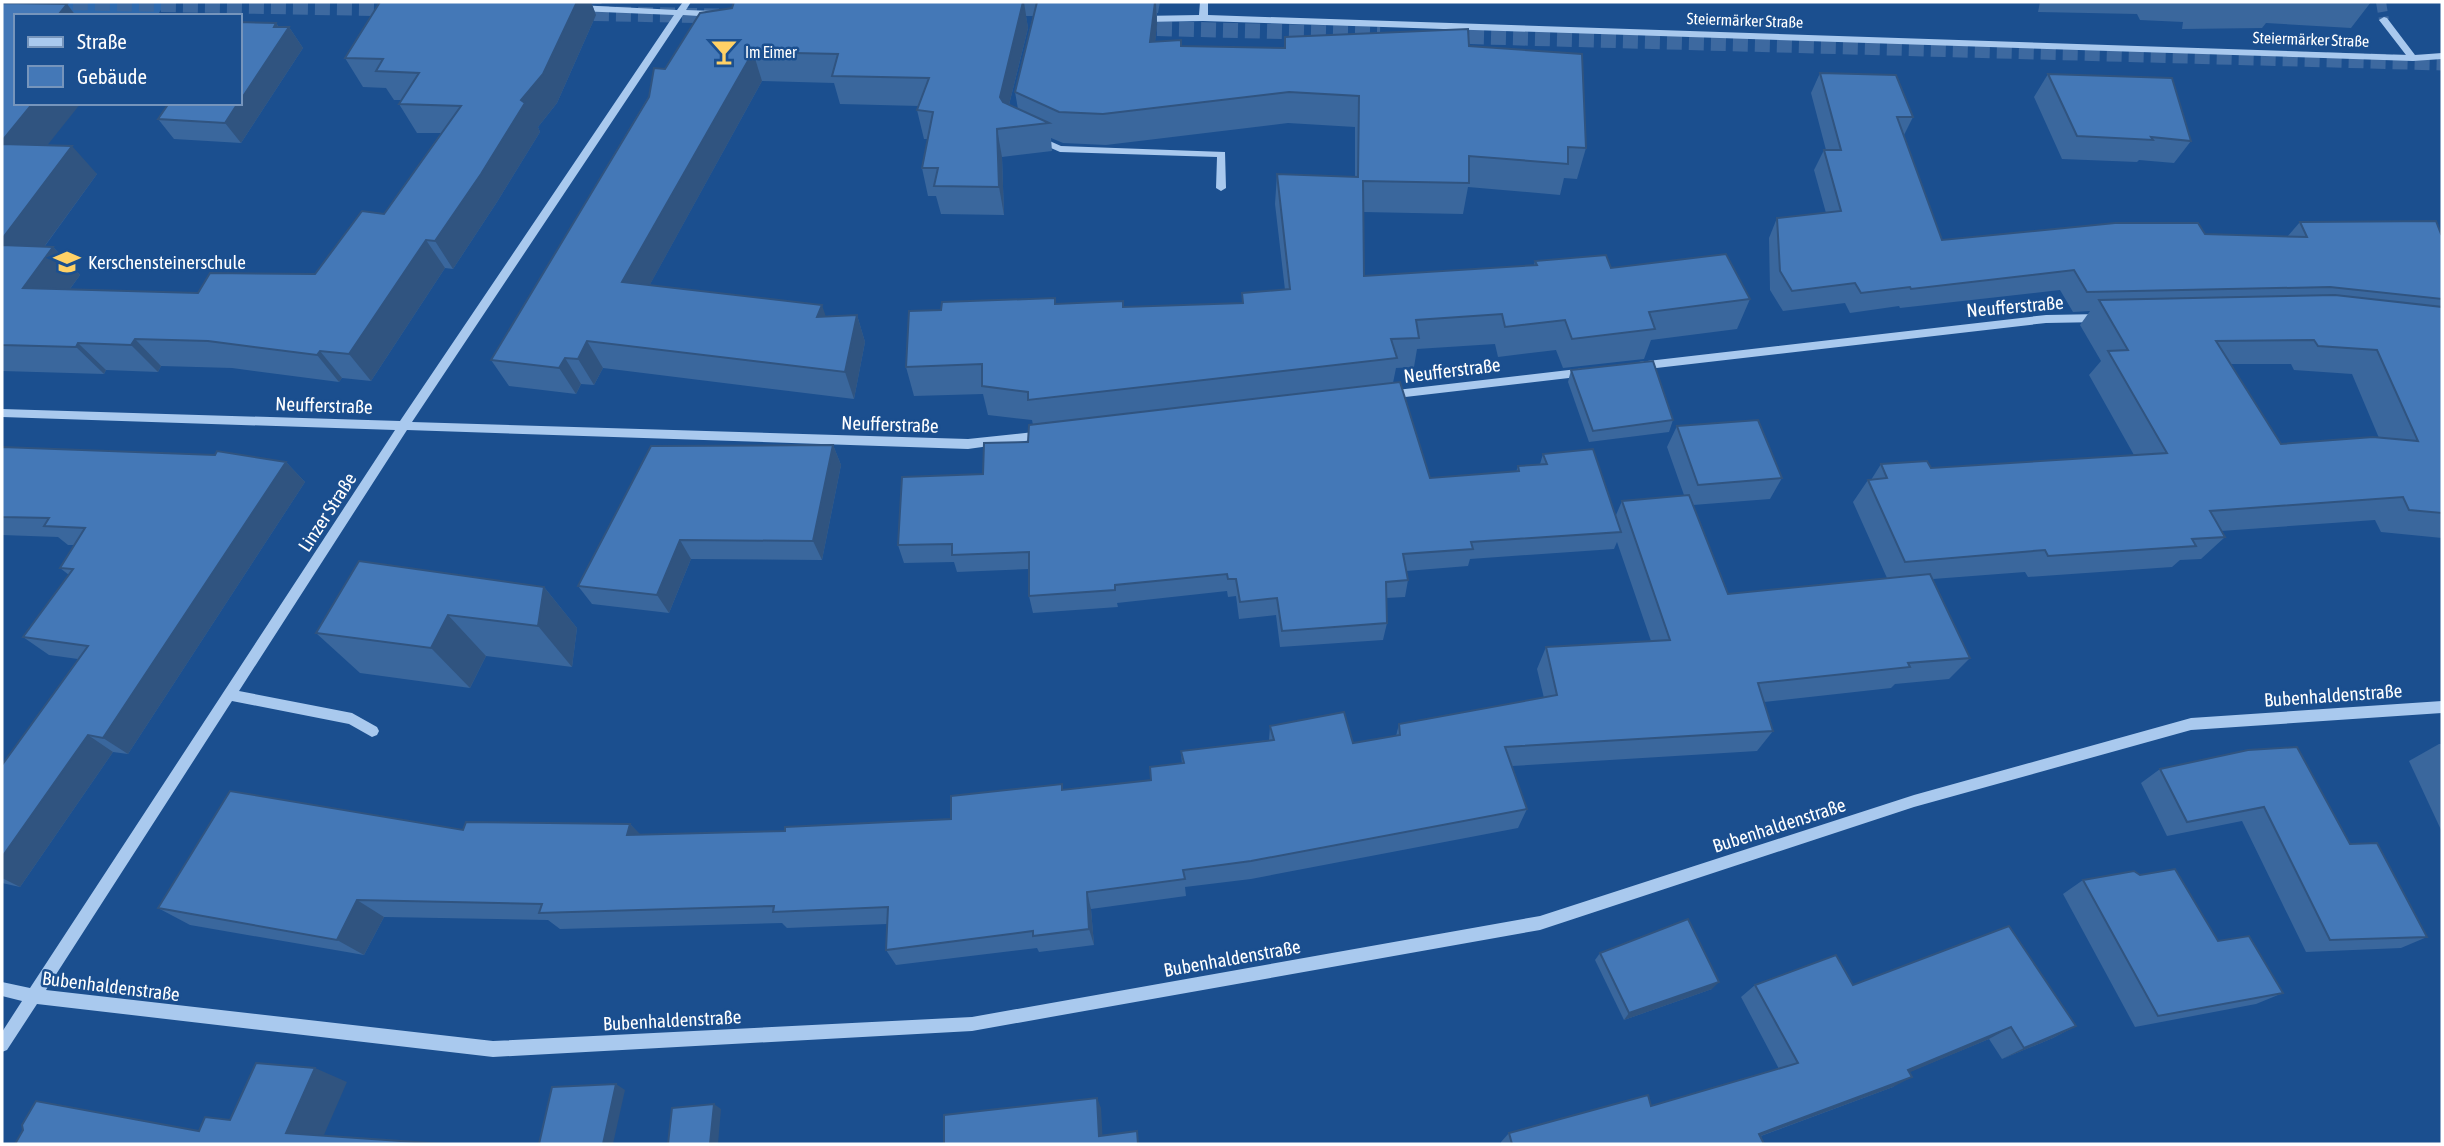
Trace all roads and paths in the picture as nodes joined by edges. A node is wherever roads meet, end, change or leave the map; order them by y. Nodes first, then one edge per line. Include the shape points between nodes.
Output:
1 (687, 2) edge
2 (1204, 2) edge
3 (568, 7) edge
4 (679, 13) junction
5 (719, 14) edge
6 (1203, 18) junction
7 (1133, 19) edge
8 (2384, 20) tunnel mouth
9 (2442, 56) edge
10 (2413, 58) junction
11 (1024, 132) edge
12 (1221, 188) dead end
13 (2116, 317) edge
14 (1632, 367) edge
15 (1604, 370) edge
16 (1369, 397) edge
17 (2, 413) edge
18 (404, 425) junction
19 (1051, 434) edge
20 (229, 695) junction
21 (2442, 707) edge
22 (372, 731) dead end
23 (2, 989) edge
24 (32, 996) junction
25 (2, 1045) edge

1 - 4 street, Linzer Straße
2 - 6 street
3 - 4 street
4 - 5 street
4 - 18 street, Linzer Straße
6 - 7 street, Steiermärker Straße
6 - 10 street, Steiermärker Straße
8 - 10 street
9 - 10 street, Steiermärker Straße
11 - 12 street via 1060,149 1222,154
13 - 14 street, Neufferstraße via 2046,319
15 - 16 street, Neufferstraße
17 - 18 street, Neufferstraße
18 - 19 street, Neufferstraße via 968,444
18 - 20 street, Linzer Straße
20 - 22 street via 352,719
20 - 24 street, Linzer Straße
21 - 24 street, Bubenhaldenstraße via 2191,724 1914,801 1540,923 972,1024 493,1049
23 - 24 street, Bubenhaldenstraße
24 - 25 street, Linzer Straße

